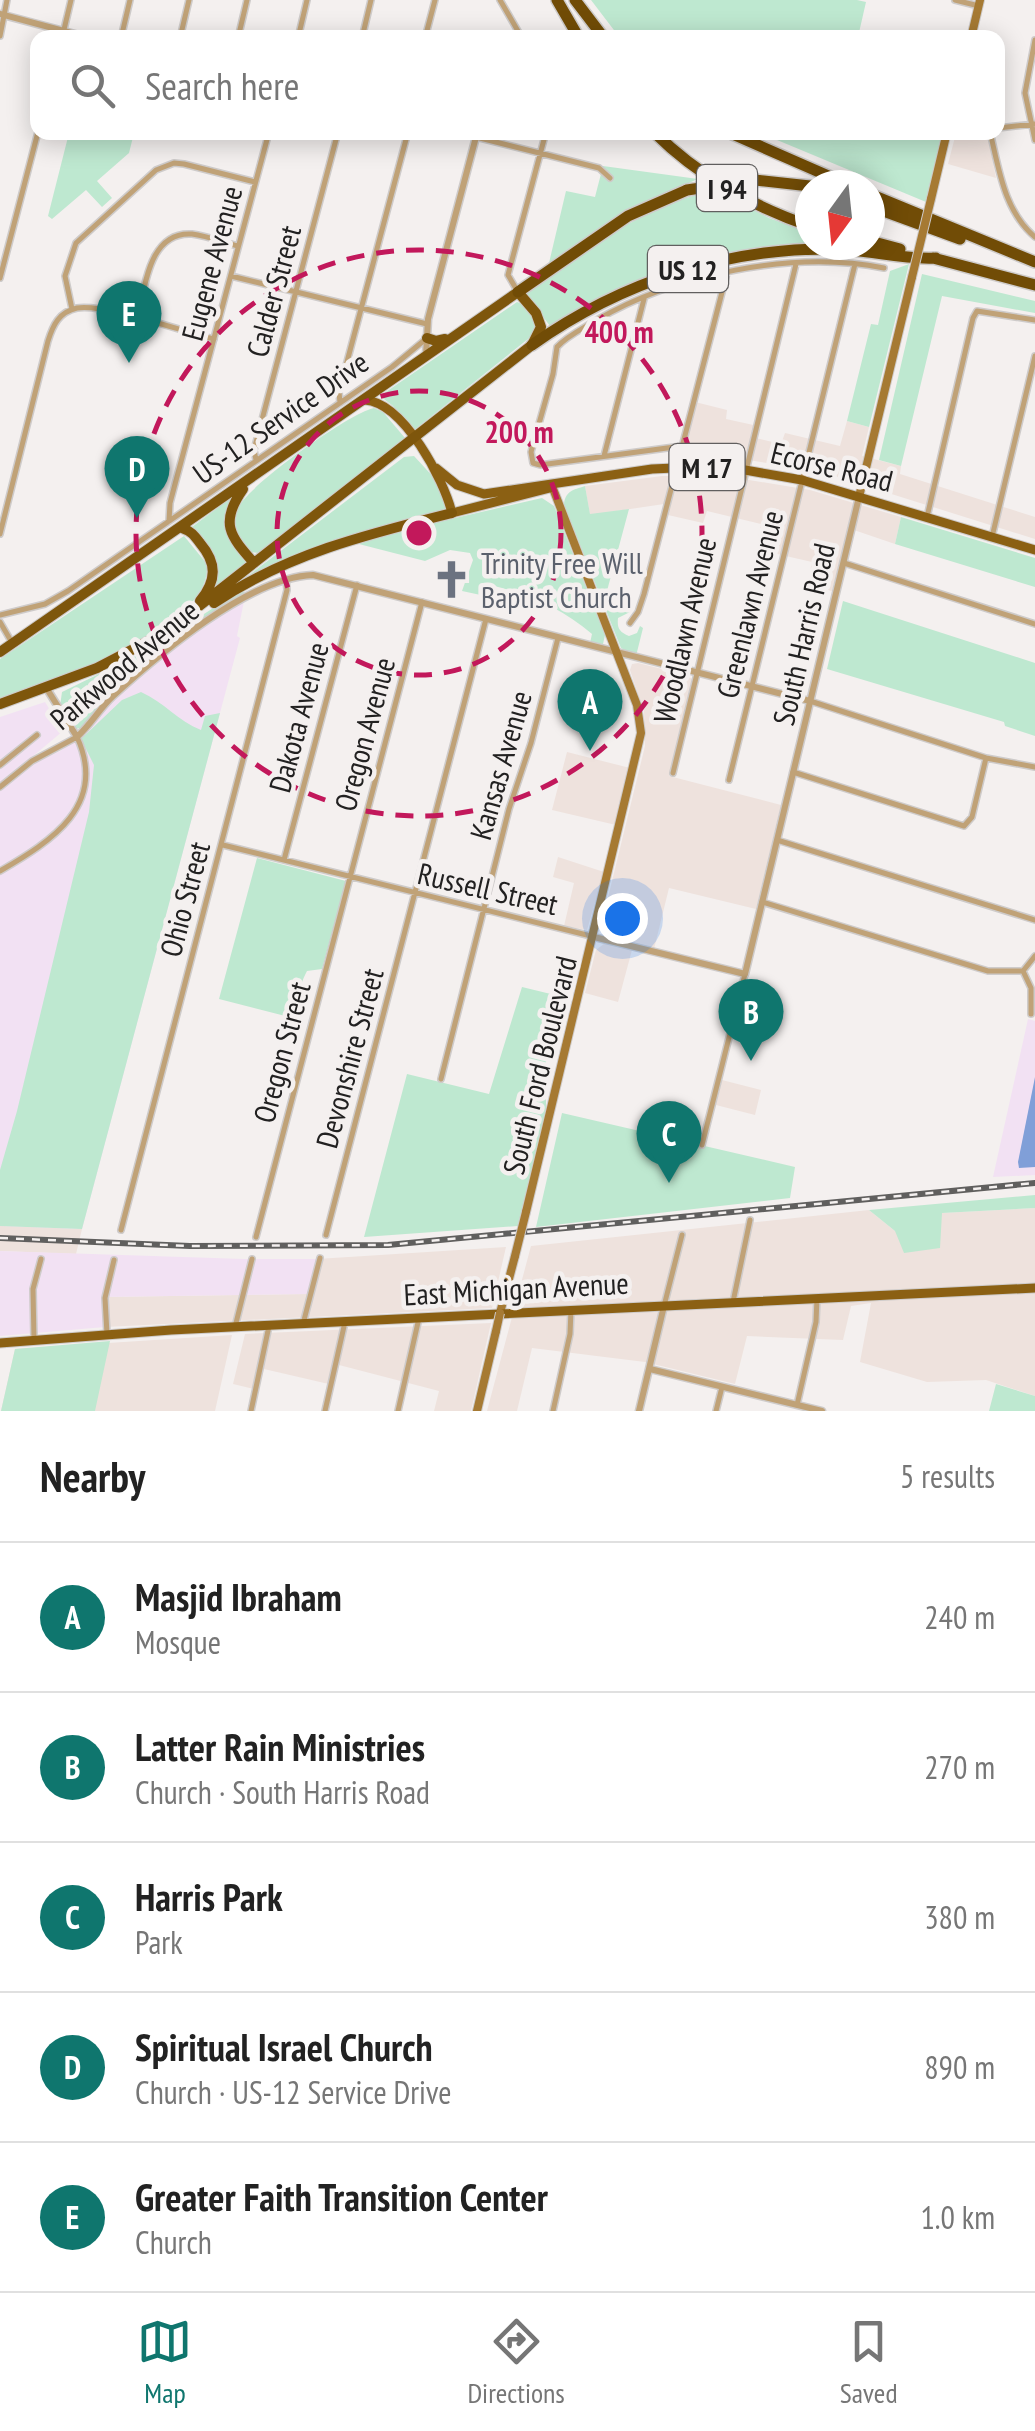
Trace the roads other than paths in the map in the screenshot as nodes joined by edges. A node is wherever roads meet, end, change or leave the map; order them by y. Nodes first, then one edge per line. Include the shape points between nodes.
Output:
1 (8, 0) edge
2 (71, 0) edge
3 (130, 0) edge
4 (189, 0) edge
5 (247, 0) edge
6 (307, 0) edge
7 (371, 0) edge
8 (435, 0) edge
9 (500, 0) edge
10 (558, 0) edge
11 (574, 0) edge
12 (956, 0) edge
13 (979, 3) edge
14 (2, 15) edge
15 (50, 30) edge
16 (64, 30) edge
17 (123, 30) edge
18 (182, 30) edge
19 (240, 30) edge
20 (300, 30) edge
21 (364, 30) edge
22 (427, 30) edge
23 (517, 30) edge
24 (575, 30) edge
25 (598, 30) edge
26 (973, 30) edge
27 (0, 36) edge
28 (1035, 40) edge
29 (1032, 124) edge
30 (1005, 127) edge
31 (36, 140) edge
32 (266, 140) edge
33 (336, 140) edge
34 (406, 140) edge
35 (475, 140) edge
36 (488, 140) edge
37 (544, 140) edge
38 (663, 140) edge
39 (746, 140) edge
40 (945, 140) edge
41 (992, 140) edge
42 (1035, 140) edge
43 (540, 153) junction
44 (814, 170) edge
45 (610, 178) dead end
46 (255, 182) junction
47 (795, 184) edge
48 (885, 200) edge
49 (885, 212) edge
50 (795, 219) edge
51 (1035, 237) edge
52 (238, 246) junction
53 (885, 246) edge
54 (936, 258) junction
55 (1033, 261) edge
56 (796, 264) junction
57 (855, 264) junction
58 (884, 268) dead end
59 (727, 272) junction
60 (230, 276) junction
61 (0, 278) edge
62 (1035, 285) edge
63 (296, 292) junction
64 (518, 292) junction
65 (644, 297) junction
66 (504, 302) junction
67 (361, 308) junction
68 (72, 310) junction
69 (137, 320) junction
70 (1035, 320) edge
71 (427, 324) junction
72 (426, 336) junction
73 (214, 339) junction
74 (532, 345) junction
75 (1035, 356) edge
76 (426, 357) junction
77 (366, 400) junction
78 (340, 402) junction
79 (414, 439) junction
80 (682, 446) junction
81 (604, 456) junction
82 (256, 460) junction
83 (435, 467) junction
84 (676, 468) junction
85 (745, 470) junction
86 (254, 478) junction
87 (802, 480) junction
88 (552, 486) junction
89 (859, 497) junction
90 (452, 513) junction
91 (926, 517) junction
92 (170, 521) junction
93 (182, 528) junction
94 (0, 534) edge
95 (992, 537) junction
96 (1035, 550) edge
97 (844, 562) junction
98 (254, 563) junction
99 (286, 579) junction
100 (357, 585) junction
101 (422, 602) junction
102 (0, 615) edge
103 (486, 619) junction
104 (0, 622) edge
105 (630, 624) dead end
106 (1035, 624) edge
107 (166, 632) junction
108 (558, 638) junction
109 (12, 644) junction
110 (0, 652) edge
111 (617, 654) junction
112 (697, 674) junction
113 (752, 686) junction
114 (47, 689) junction
115 (810, 701) junction
116 (0, 704) edge
117 (37, 736) dead end
118 (77, 737) junction
119 (986, 758) junction
120 (0, 766) edge
121 (1035, 766) edge
122 (794, 772) junction
123 (673, 773) dead end
124 (729, 780) dead end
125 (0, 787) edge
126 (777, 840) junction
127 (222, 845) junction
128 (284, 860) junction
129 (0, 871) edge
130 (350, 878) junction
131 (415, 894) junction
132 (762, 902) junction
133 (485, 910) junction
134 (1035, 920) edge
135 (594, 937) junction
136 (1035, 956) edge
137 (1023, 971) junction
138 (745, 974) junction
139 (1030, 1014) dead end
140 (441, 1078) dead end
141 (702, 1145) dead end
142 (750, 1220) dead end
143 (122, 1230) dead end
144 (326, 1234) dead end
145 (682, 1234) dead end
146 (256, 1237) dead end
147 (320, 1258) dead end
148 (40, 1259) dead end
149 (252, 1259) dead end
150 (114, 1260) dead end
151 (1035, 1288) edge
152 (818, 1298) junction
153 (733, 1302) junction
154 (664, 1306) junction
155 (571, 1310) junction
156 (420, 1318) junction
157 (345, 1322) junction
158 (304, 1324) junction
159 (270, 1326) junction
160 (235, 1327) junction
161 (107, 1334) junction
162 (34, 1340) junction
163 (0, 1343) edge
164 (650, 1369) junction
165 (722, 1387) junction
166 (797, 1405) junction
167 (251, 1411) edge
168 (325, 1411) edge
169 (398, 1411) edge
170 (477, 1411) edge
171 (553, 1411) edge
172 (639, 1411) edge
173 (716, 1411) edge
174 (822, 1411) edge

1 - 14 street
2 - 16 street
3 - 17 street
4 - 18 street
5 - 19 street
6 - 20 street
7 - 21 street
8 - 22 street
9 - 23 street
10 - 24 highway
11 - 25 highway
12 - 13 street
13 - 26 main road
14 - 15 street
14 - 27 street
28 - 29 street via 1024,93
29 - 30 street
29 - 42 street
31 - 61 street
32 - 46 street, Eugene Avenue
33 - 63 street, Calder Street
34 - 67 street
35 - 71 street
36 - 43 street
37 - 43 street
38 - 50 highway, I 94 via 732,192
39 - 44 highway, I 94
40 - 89 main road, South Harris Road, bridge
41 - 51 street via 1007,199
43 - 45 street via 599,168
43 - 64 street via 509,270
46 - 52 street, Eugene Avenue
46 - 68 street via 184,164 156,170 76,243 66,276
47 - 64 highway, US 12, bridge via 755,180 688,190 628,216
48 - 55 highway
49 - 55 highway
52 - 60 street, Eugene Avenue
52 - 69 street via 190,234 167,240 152,260
53 - 54 highway
54 - 62 highway
54 - 74 highway, US 12 via 837,249 721,260 618,294
56 - 57 street
56 - 59 street
56 - 85 street, Woodlawn Avenue
57 - 58 street
57 - 87 street, Greenlawn Avenue
59 - 65 street
59 - 80 street
60 - 63 street
60 - 73 street, Eugene Avenue
63 - 67 street
63 - 82 street, Calder Street
64 - 66 highway, US 12
64 - 74 highway via 541,323
65 - 81 street
65 - 81 street via 557,346 530,459 540,465
66 - 72 highway via 441,340
66 - 76 highway, US 12
67 - 71 street
67 - 78 street
68 - 69 street via 93,308
68 - 94 street via 56,321 48,341
69 - 73 street
70 - 91 street via 977,311
71 - 72 street
72 - 76 street
72 - 78 street, US-12 Service Drive
73 - 92 street, Eugene Avenue
74 - 79 highway, US 12
75 - 95 street
76 - 77 highway, US 12
77 - 79 main road, Ecorse Road / M 17 via 387,407
77 - 86 highway, US 12
78 - 82 street, US-12 Service Drive
79 - 83 main road, Ecorse Road / M 17
79 - 98 highway, US 12
80 - 81 street
80 - 84 street
82 - 92 street, US-12 Service Drive
83 - 88 main road, Ecorse Road / M 17 via 478,493
83 - 90 main road, Ecorse Road / M 17
84 - 85 main road, Ecorse Road / M 17
84 - 88 main road, Ecorse Road / M 17
84 - 105 street
85 - 87 main road, Ecorse Road / M 17
85 - 112 street, Woodlawn Avenue
86 - 93 highway, US 12
86 - 98 highway via 235,500 228,524
87 - 89 main road, Ecorse Road / M 17
87 - 113 street, Greenlawn Avenue
88 - 90 main road, Ecorse Road / M 17
88 - 111 main road, South Ford Boulevard
89 - 91 main road, Ecorse Road / M 17
89 - 97 street, South Harris Road
90 - 107 highway via 311,552
91 - 95 main road, Ecorse Road / M 17
92 - 102 street, US-12 Service Drive via 55,599
93 - 107 highway via 207,551 214,572 202,599
93 - 109 highway, US 12
95 - 96 main road, Ecorse Road / M 17
97 - 106 street
97 - 115 street, South Harris Road
98 - 107 highway, US 12
99 - 100 street, Parkwood Avenue via 313,576
99 - 118 street, Parkwood Avenue via 204,623 115,694
99 - 127 street, Ohio Street
100 - 101 street, Parkwood Avenue
100 - 128 street, Dakota Avenue
101 - 103 street, Parkwood Avenue
101 - 130 street, Oregon Avenue
103 - 108 street, Parkwood Avenue
103 - 131 street, Devonshire Street
104 - 109 street
107 - 114 highway, US 12
108 - 111 street, Parkwood Avenue
108 - 133 street, Kansas Avenue
109 - 110 highway, US 12
111 - 112 street, Parkwood Avenue
111 - 135 main road, South Ford Boulevard via 641,733
112 - 113 street, Parkwood Avenue
112 - 123 street, Woodlawn Avenue
113 - 115 street, Parkwood Avenue
113 - 124 street, Greenlawn Avenue
114 - 116 highway, US 12
114 - 118 street
115 - 119 street, Parkwood Avenue
115 - 122 street, South Harris Road
117 - 120 street
118 - 125 street, Parkwood Avenue
118 - 129 street via 87,778 73,817
119 - 121 street, Parkwood Avenue
119 - 122 street via 964,826
122 - 126 street, South Harris Road
126 - 132 street, South Harris Road
126 - 134 street
127 - 128 street, Russell Street
127 - 143 street, Ohio Street
128 - 130 street, Russell Street
130 - 131 street, Russell Street
130 - 146 street, Oregon Street
131 - 133 street, Russell Street
131 - 144 street, Devonshire Street
132 - 137 street via 988,971
132 - 138 street, South Harris Road
133 - 135 street, Russell Street
133 - 140 street, Kansas Avenue
135 - 138 street, Russell Street
135 - 170 main road, South Ford Boulevard, bridge
136 - 137 street
137 - 139 street
138 - 141 street, South Harris Road
142 - 153 street
145 - 154 street
147 - 158 street
148 - 162 street via 31,1310
149 - 160 street
150 - 161 street via 104,1298
151 - 152 main road, East Michigan Avenue
152 - 153 main road, East Michigan Avenue
152 - 166 street
153 - 154 main road, East Michigan Avenue
154 - 155 main road, East Michigan Avenue
154 - 164 street
155 - 156 main road, East Michigan Avenue
155 - 171 street
156 - 157 main road, East Michigan Avenue
156 - 169 street
157 - 158 main road, East Michigan Avenue
157 - 168 street
158 - 159 main road, East Michigan Avenue
159 - 160 main road, East Michigan Avenue
159 - 167 street
160 - 161 main road, East Michigan Avenue
161 - 162 main road, East Michigan Avenue
162 - 163 main road, East Michigan Avenue
164 - 165 street
164 - 172 street
165 - 166 street
165 - 173 street
166 - 174 street

